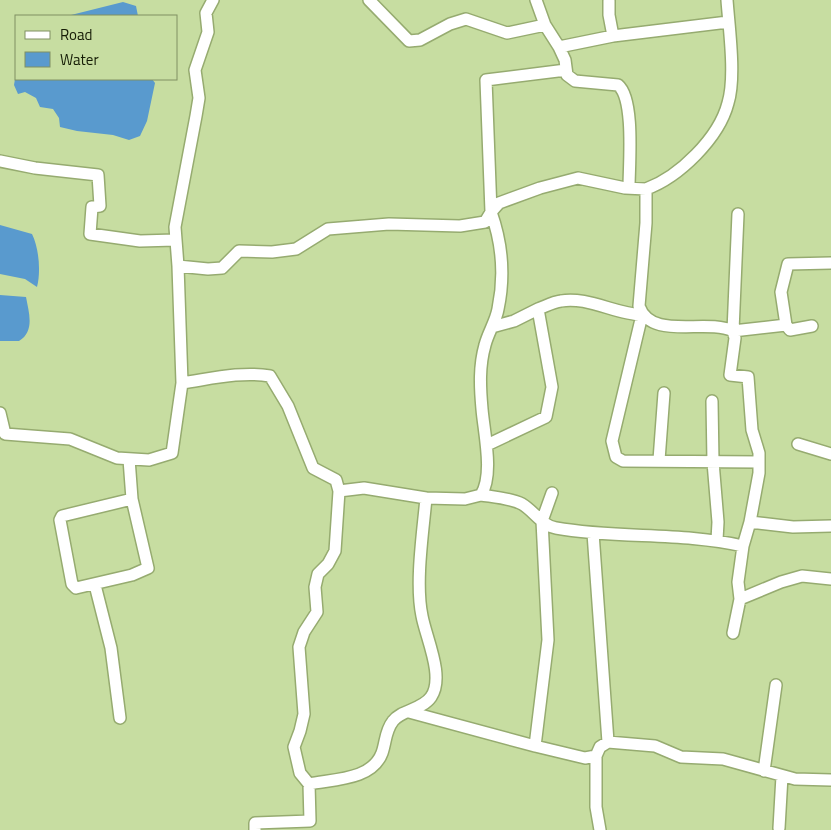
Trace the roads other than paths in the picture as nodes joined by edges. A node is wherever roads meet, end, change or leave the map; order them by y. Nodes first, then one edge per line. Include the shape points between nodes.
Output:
1 (214, 0) edge
2 (369, 0) edge
3 (536, 0) edge
4 (727, 0) edge
5 (609, 1) edge
6 (728, 22) junction
7 (545, 25) junction
8 (613, 36) junction
9 (559, 47) junction
10 (566, 70) junction
11 (0, 161) edge
12 (629, 188) junction
13 (646, 189) junction
14 (491, 212) junction
15 (738, 214) dead end
16 (176, 240) junction
17 (831, 263) edge
18 (178, 266) junction
19 (538, 309) junction
20 (642, 315) junction
21 (786, 325) junction
22 (812, 326) dead end
23 (492, 327) junction
24 (733, 331) junction
25 (182, 383) junction
26 (664, 393) dead end
27 (712, 401) dead end
28 (0, 413) edge
29 (2, 434) edge
30 (798, 444) dead end
31 (486, 445) junction
32 (831, 454) edge
33 (129, 459) junction
34 (659, 460) junction
35 (713, 462) junction
36 (759, 462) junction
37 (339, 491) junction
38 (552, 493) dead end
39 (481, 495) junction
40 (426, 498) junction
41 (132, 499) junction
42 (542, 521) junction
43 (750, 522) junction
44 (831, 526) edge
45 (593, 533) junction
46 (717, 540) junction
47 (743, 546) junction
48 (831, 579) edge
49 (95, 585) junction
50 (740, 600) junction
51 (733, 633) dead end
52 (776, 685) dead end
53 (409, 712) junction
54 (120, 718) dead end
55 (608, 742) junction
56 (535, 746) junction
57 (596, 756) junction
58 (764, 771) junction
59 (782, 776) junction
60 (831, 780) edge
61 (309, 784) junction
62 (313, 826) edge
63 (779, 828) dead end
64 (254, 830) edge
65 (600, 830) edge

1 - 16 street via 206,13 208,32 196,70 198,107 175,227
2 - 7 street via 409,41 420,40 466,19 507,33
3 - 7 street
4 - 6 street
5 - 8 street
6 - 8 street
6 - 13 street via 729,103 718,126 690,162 659,184
7 - 9 street
8 - 9 street
9 - 10 street
10 - 12 street via 575,82 618,85 625,93 629,123
10 - 14 street via 486,80
11 - 16 street via 98,175 100,206 92,207 90,234 140,241
12 - 13 street
12 - 14 street via 578,178 500,203
13 - 20 street via 639,306
14 - 18 street via 485,222 460,226 389,224 328,229 296,249 239,251 222,268 208,270
14 - 23 street via 498,232 502,264 498,310
15 - 24 street
16 - 18 street
17 - 21 street via 788,264 781,292
18 - 25 street
19 - 20 street via 562,301
19 - 23 street
19 - 31 street via 552,387 546,416
20 - 24 street via 656,325 722,326
20 - 34 street via 612,442 616,457 623,461
21 - 22 street via 790,330
21 - 24 street
23 - 31 street via 485,345 480,376
24 - 36 street via 730,376 748,377 752,430
25 - 33 street via 172,453 149,460
25 - 37 street via 259,374 270,376 288,406 313,468 336,480
26 - 34 street
27 - 35 street
28 - 29 street
29 - 33 street via 70,438 117,458
30 - 32 street
31 - 39 street via 487,486
33 - 41 street
34 - 35 street
35 - 36 street
35 - 46 street
36 - 43 street
37 - 40 street via 364,488
37 - 61 street via 335,551 318,574 314,587 317,612 299,647 304,714 294,747 300,772
38 - 42 street
39 - 40 street via 465,499
39 - 42 street via 519,503 534,511
40 - 53 street via 420,567 421,615 433,659 436,685 431,697
41 - 49 street via 148,568
41 - 49 street via 62,516 60,520 72,584 76,588
42 - 45 street via 553,528
42 - 56 street via 548,640
43 - 44 street via 793,527
43 - 47 street
45 - 46 street
45 - 55 street
46 - 47 street
47 - 50 street via 738,582
48 - 50 street via 802,576
49 - 54 street via 111,648
50 - 51 street
52 - 58 street
53 - 56 street
53 - 61 street via 394,719 375,766 364,773
55 - 57 street via 600,747
55 - 58 street via 654,746 680,757 723,759
56 - 57 street via 585,758
57 - 65 street via 596,807
58 - 59 street
59 - 60 street
59 - 63 street
61 - 62 street
62 - 64 street via 255,824

